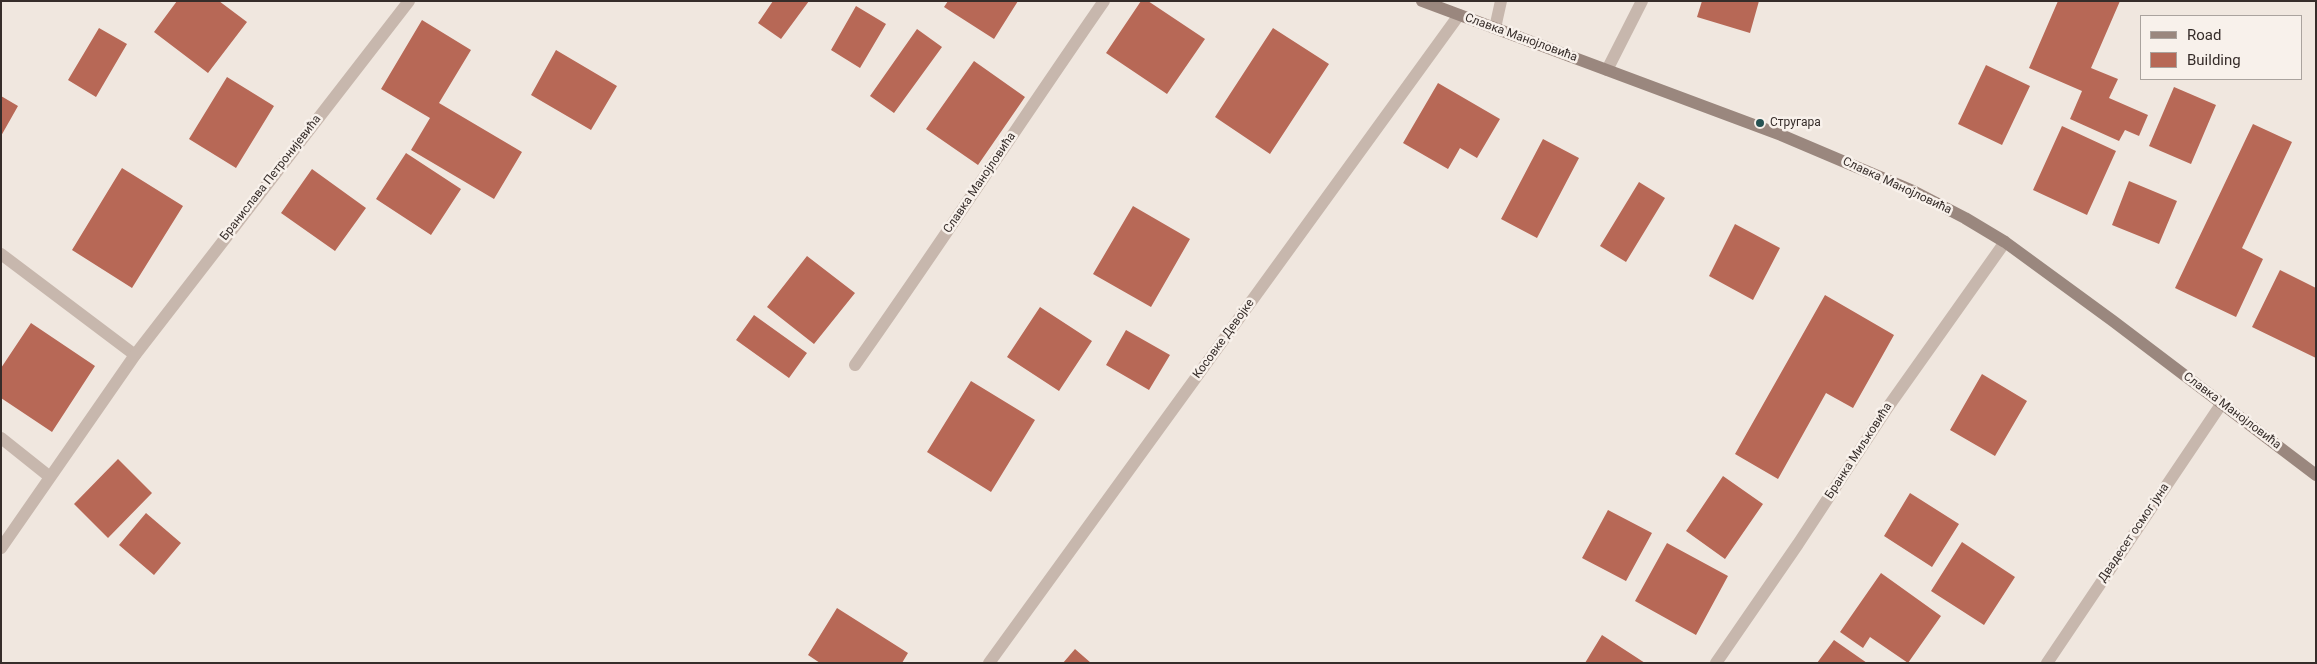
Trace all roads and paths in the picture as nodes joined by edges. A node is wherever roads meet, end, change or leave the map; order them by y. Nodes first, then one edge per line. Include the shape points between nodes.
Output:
1 (409, 1) edge
2 (1104, 1) edge
3 (1422, 1) edge
4 (1501, 1) edge
5 (1642, 1) edge
6 (1459, 15) junction
7 (1495, 28) junction
8 (1607, 70) junction
9 (2005, 242) junction
10 (1, 254) edge
11 (135, 355) junction
12 (855, 365) dead end
13 (2222, 403) junction
14 (1, 438) edge
15 (2316, 475) edge
16 (50, 477) junction
17 (1, 548) edge
18 (989, 663) edge
19 (1716, 663) edge
20 (2047, 663) edge

1 - 11 street, Бранислава Петронијевића
2 - 12 street, Славка Манојловића
3 - 6 main road, Славка Манојловића
4 - 7 street
5 - 8 street
6 - 7 main road, Славка Манојловића
6 - 18 street, Косовке Девојке
7 - 8 main road, Славка Манојловића
8 - 9 main road, Славка Манојловића via 1853,164 1913,191
9 - 13 main road, Славка Манојловића
9 - 19 street, Бранка Миљковића via 1888,407
10 - 11 street
11 - 16 street, Бранислава Петронијевића
13 - 15 main road, Славка Манојловића
13 - 20 street, Двадесет осмог јуна
14 - 16 street
16 - 17 street, Бранислава Петронијевића

